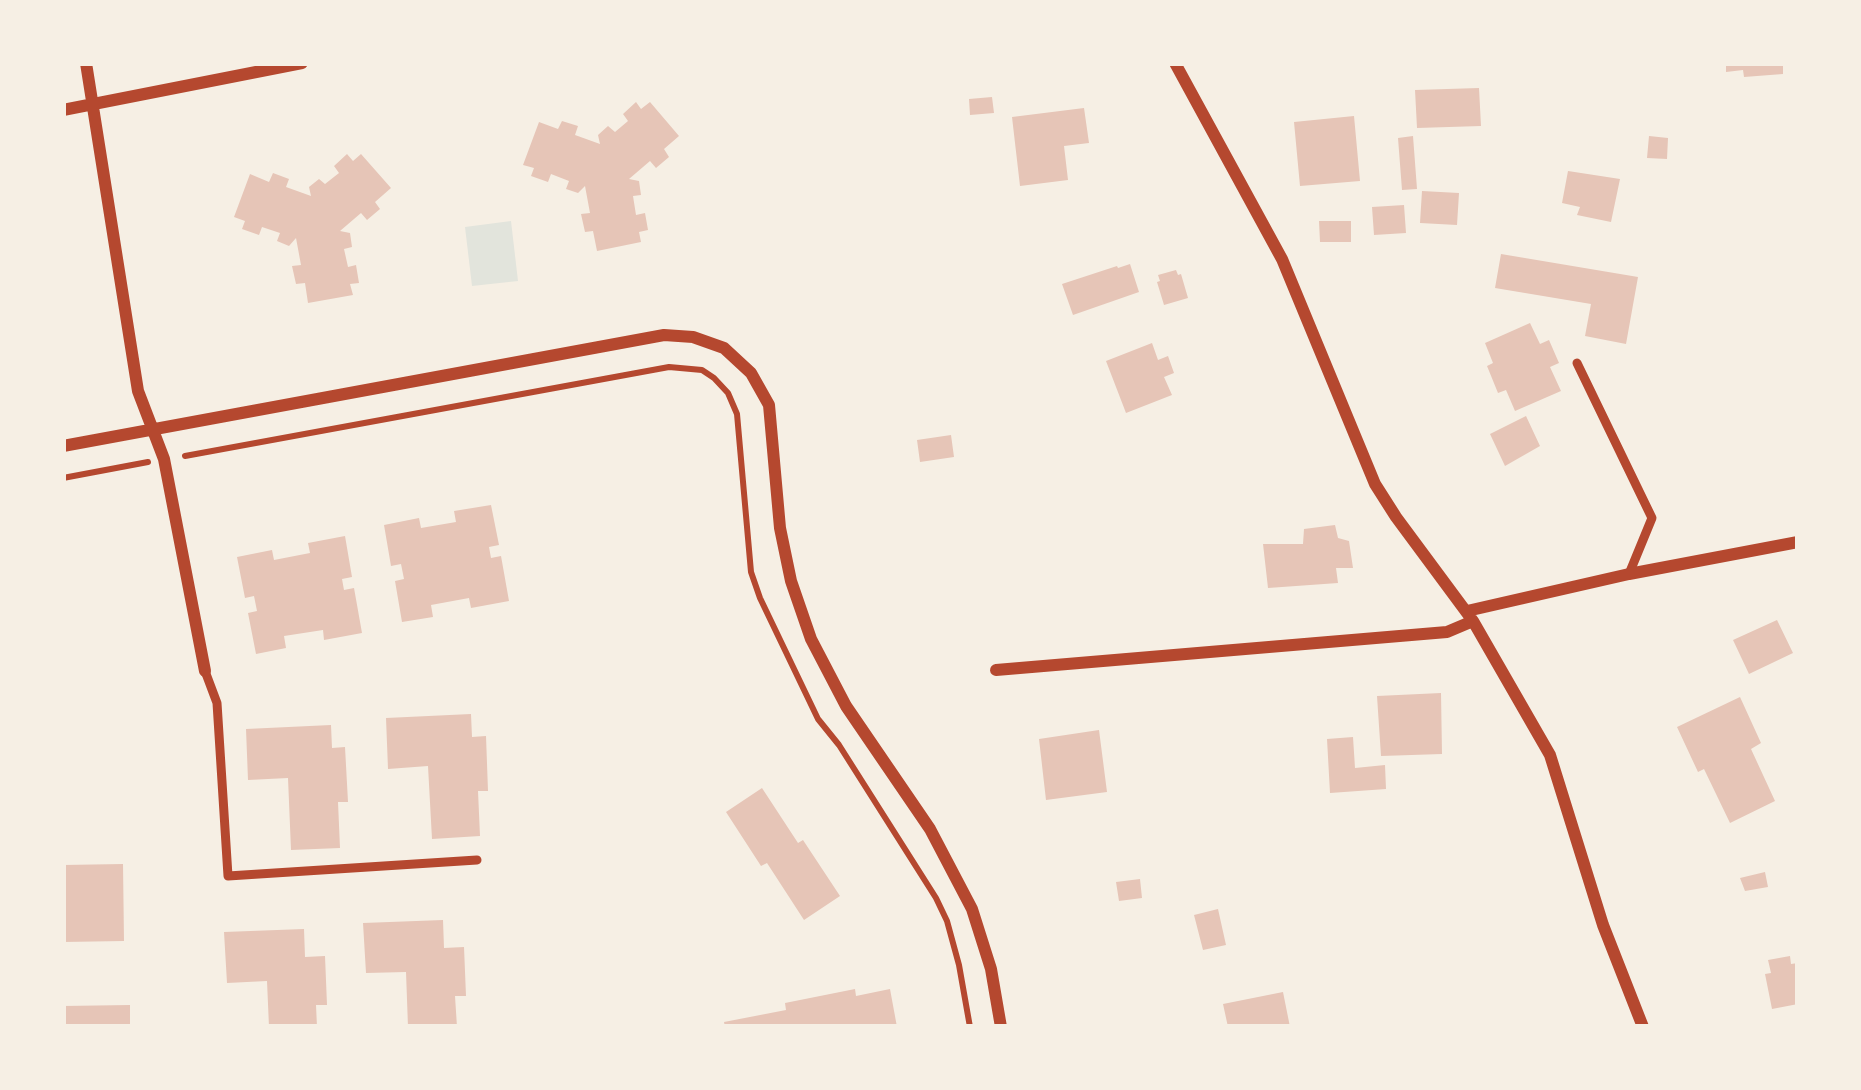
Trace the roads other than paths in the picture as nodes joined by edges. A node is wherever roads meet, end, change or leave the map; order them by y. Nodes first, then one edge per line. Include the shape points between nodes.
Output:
1 (86, 63) edge
2 (302, 63) edge
3 (1175, 63) edge
4 (94, 103) junction
5 (63, 110) edge
6 (1577, 363) dead end
7 (152, 429) junction
8 (63, 446) edge
9 (1798, 542) edge
10 (1630, 574) junction
11 (1470, 616) junction
12 (996, 670) dead end
13 (205, 671) joint
14 (477, 860) dead end
15 (1001, 1027) edge
16 (1643, 1027) edge

1 - 4 street
2 - 4 street
3 - 11 street via 1282,259 1375,484
4 - 5 street
4 - 7 street via 138,391
6 - 10 lane via 1652,518
7 - 8 street
7 - 13 street
7 - 15 street via 664,335 724,348 769,405 779,528 812,640 972,909
9 - 10 street
10 - 11 street
11 - 12 street via 1447,632
11 - 16 street via 1550,754
13 - 14 lane via 217,703 228,876

